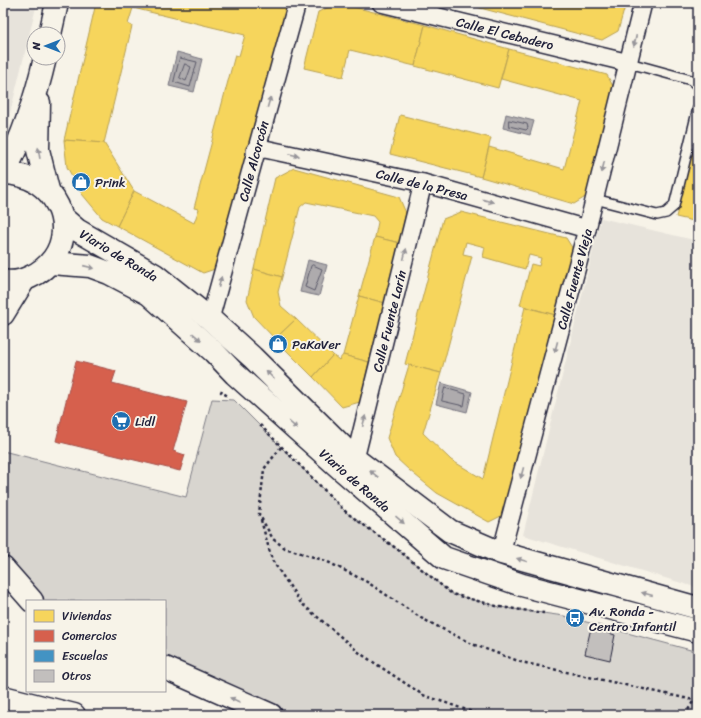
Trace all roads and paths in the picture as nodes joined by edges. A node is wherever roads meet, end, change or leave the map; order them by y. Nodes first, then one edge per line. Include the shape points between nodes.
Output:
1 (57, 3) edge
2 (297, 3) edge
3 (381, 3) edge
4 (644, 3) edge
5 (52, 26) edge
6 (629, 63) junction
7 (43, 66) edge
8 (39, 84) junction
9 (698, 86) edge
10 (698, 108) edge
11 (256, 151) junction
12 (4, 173) edge
13 (423, 183) junction
14 (48, 190) junction
15 (595, 199) junction
16 (62, 218) junction
17 (588, 229) junction
18 (51, 263) junction
19 (13, 280) edge
20 (3, 314) edge
21 (210, 320) junction
22 (296, 428) junction
23 (355, 459) junction
24 (259, 514) junction
25 (501, 554) junction
26 (3, 568) edge
27 (31, 600) edge
28 (698, 608) edge
29 (698, 631) edge
30 (166, 668) edge
31 (3, 697) edge
32 (694, 700) junction
33 (698, 701) edge
34 (74, 715) edge
35 (271, 715) edge
36 (481, 715) edge
37 (685, 715) edge

1 - 5 main road
11 -> 2 street, Calle Alcorcón
3 - 6 street, Calle El Cebadero
4 -> 6 street, Calle Fuente Vieja
6 - 9 lane via 691,80
6 -> 15 street, Calle Fuente Vieja
7 - 8 main road
8 - 12 main road via 16,151
14 -> 8 main road via 38,150
10 - 15 lane via 674,206 666,213 657,215
11 -> 13 street, Calle de la Presa via 265,149
21 -> 11 street, Calle Alcorcón
12 - 14 main road via 31,179
13 -> 17 street, Calle de la Presa
23 -> 13 street, Calle Fuente Larín
14 - 16 main road via 57,203
15 - 17 street, Calle Fuente Vieja
16 - 18 main road via 63,234 59,249
16 - 21 main road, Viario de Ronda via 77,230 155,275
17 -> 25 street, Calle Fuente Vieja
18 - 19 main road via 38,274
18 -> 22 main road, Viario de Ronda via 90,266 149,294
19 - 20 main road
23 -> 21 main road, Viario de Ronda via 260,365
22 - 24 path via 264,469
22 -> 29 main road, Viario de Ronda via 444,558 522,585
25 -> 23 main road, Viario de Ronda via 450,531
24 - 32 path via 273,539 285,548 326,560 367,582 422,618 472,644 521,662
24 - 36 path via 272,560 301,603 361,654 423,695
28 -> 25 main road, Viario de Ronda
26 - 27 main road
35 -> 30 main road
31 - 34 main road
32 - 33 path
32 - 37 path

